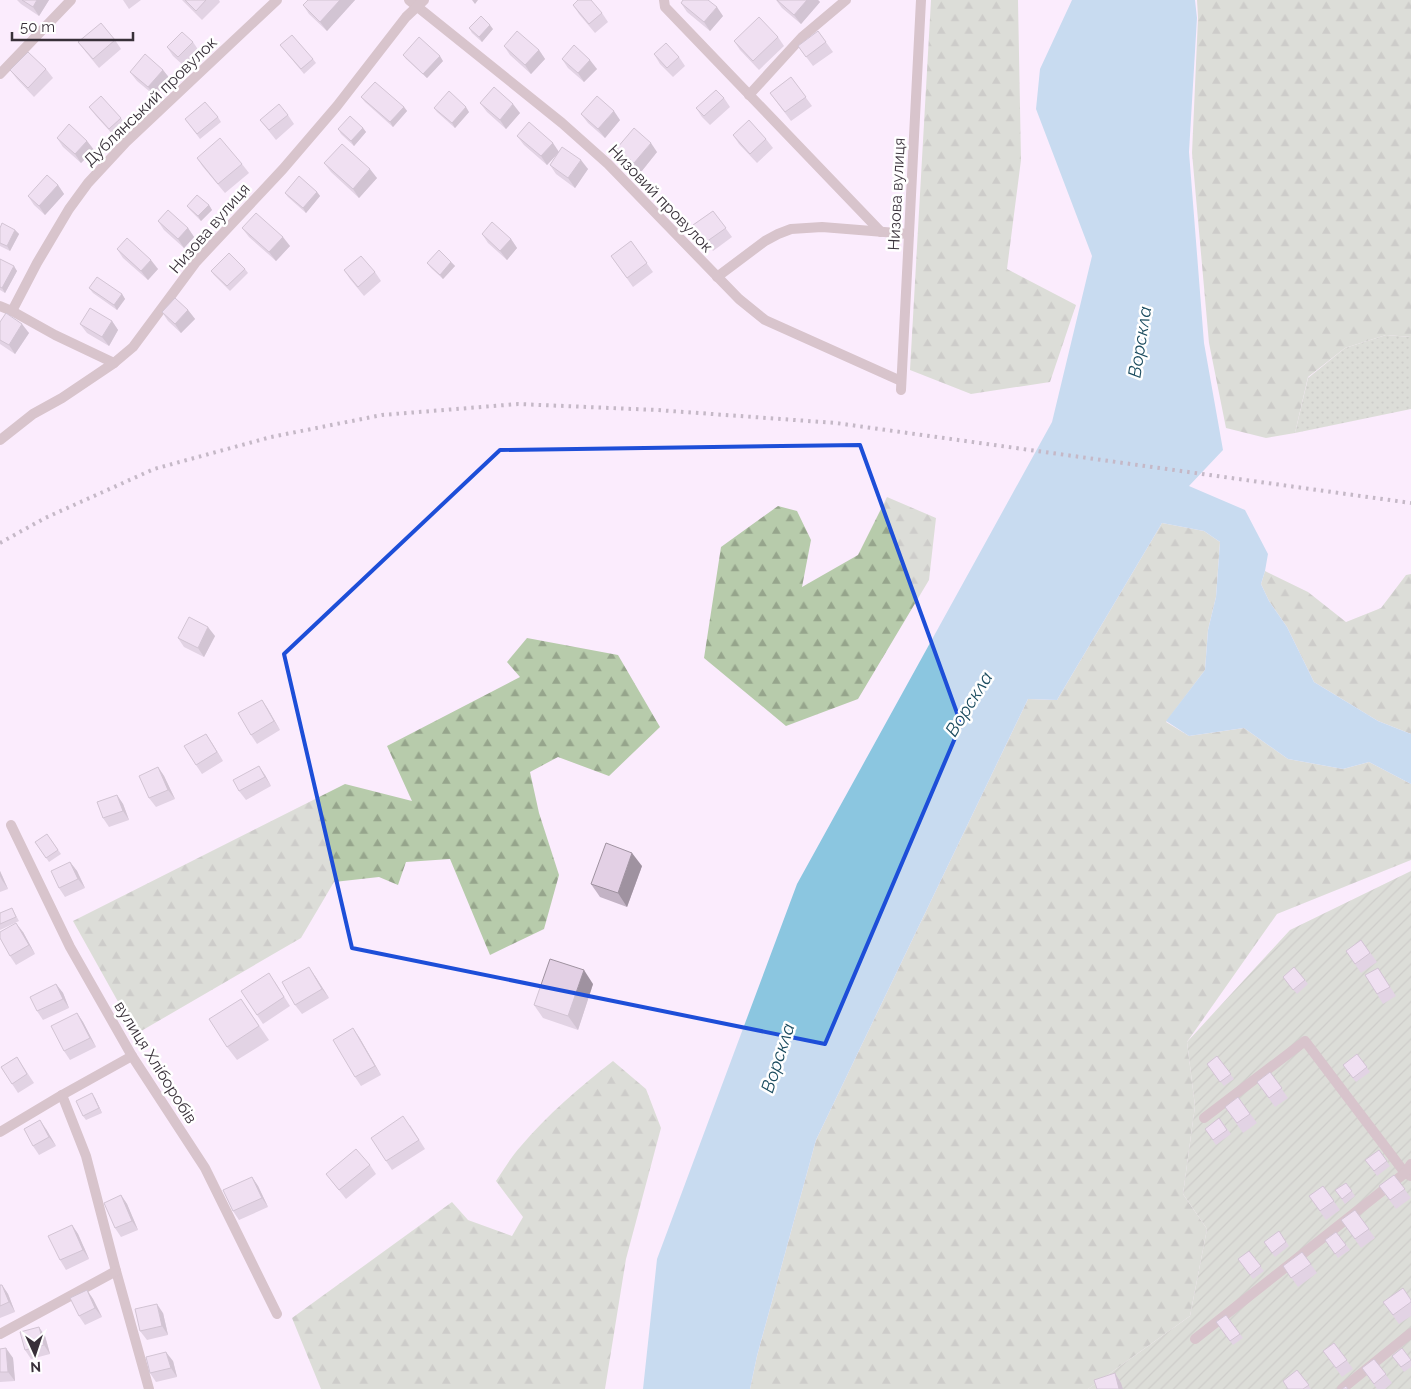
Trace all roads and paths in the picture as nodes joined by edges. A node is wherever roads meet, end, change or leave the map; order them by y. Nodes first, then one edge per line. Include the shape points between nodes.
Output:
1 (71, 0) edge
2 (277, 0) edge
3 (408, 0) edge
4 (664, 0) edge
5 (846, 0) edge
6 (921, 0) edge
7 (421, 4) edge
8 (0, 74) edge
9 (750, 95) junction
10 (881, 232) junction
11 (909, 234) junction
12 (717, 277) junction
13 (0, 306) edge
14 (12, 311) junction
15 (114, 364) junction
16 (901, 385) joint
17 (0, 440) edge
18 (11, 825) dead end
19 (132, 1056) junction
20 (62, 1095) junction
21 (1204, 1118) dead end
22 (0, 1132) edge
23 (1409, 1171) edge
24 (116, 1271) junction
25 (277, 1314) dead end
26 (1411, 1333) edge
27 (0, 1334) edge
28 (1195, 1339) dead end
29 (149, 1389) edge
30 (1342, 1389) edge

1 - 8 street
2 - 14 street, Дублянський провулок via 88,182 37,263
3 - 7 street
4 - 9 street, Низова вулиця via 666,7
5 - 9 street via 802,37
6 - 11 street, Низова вулиця
7 - 12 street, Низовий провулок via 608,164
7 - 15 street, Низова вулиця via 406,18 289,162 196,262 133,347
9 - 10 street, Низова вулиця
10 - 11 street
10 - 12 street via 822,227 791,229 765,241
11 - 16 street, Низова вулиця
12 - 16 street, Низовий провулок via 765,320
13 - 14 street
14 - 15 street
15 - 17 street, Низова вулиця via 33,414
18 - 19 street, вулиця Хліборобів via 70,948
19 - 20 street
19 - 25 street, вулиця Хліборобів via 205,1168
20 - 22 street
20 - 24 street via 86,1156
21 - 23 street via 1305,1040
23 - 28 street
24 - 27 street
24 - 29 street
26 - 30 street

